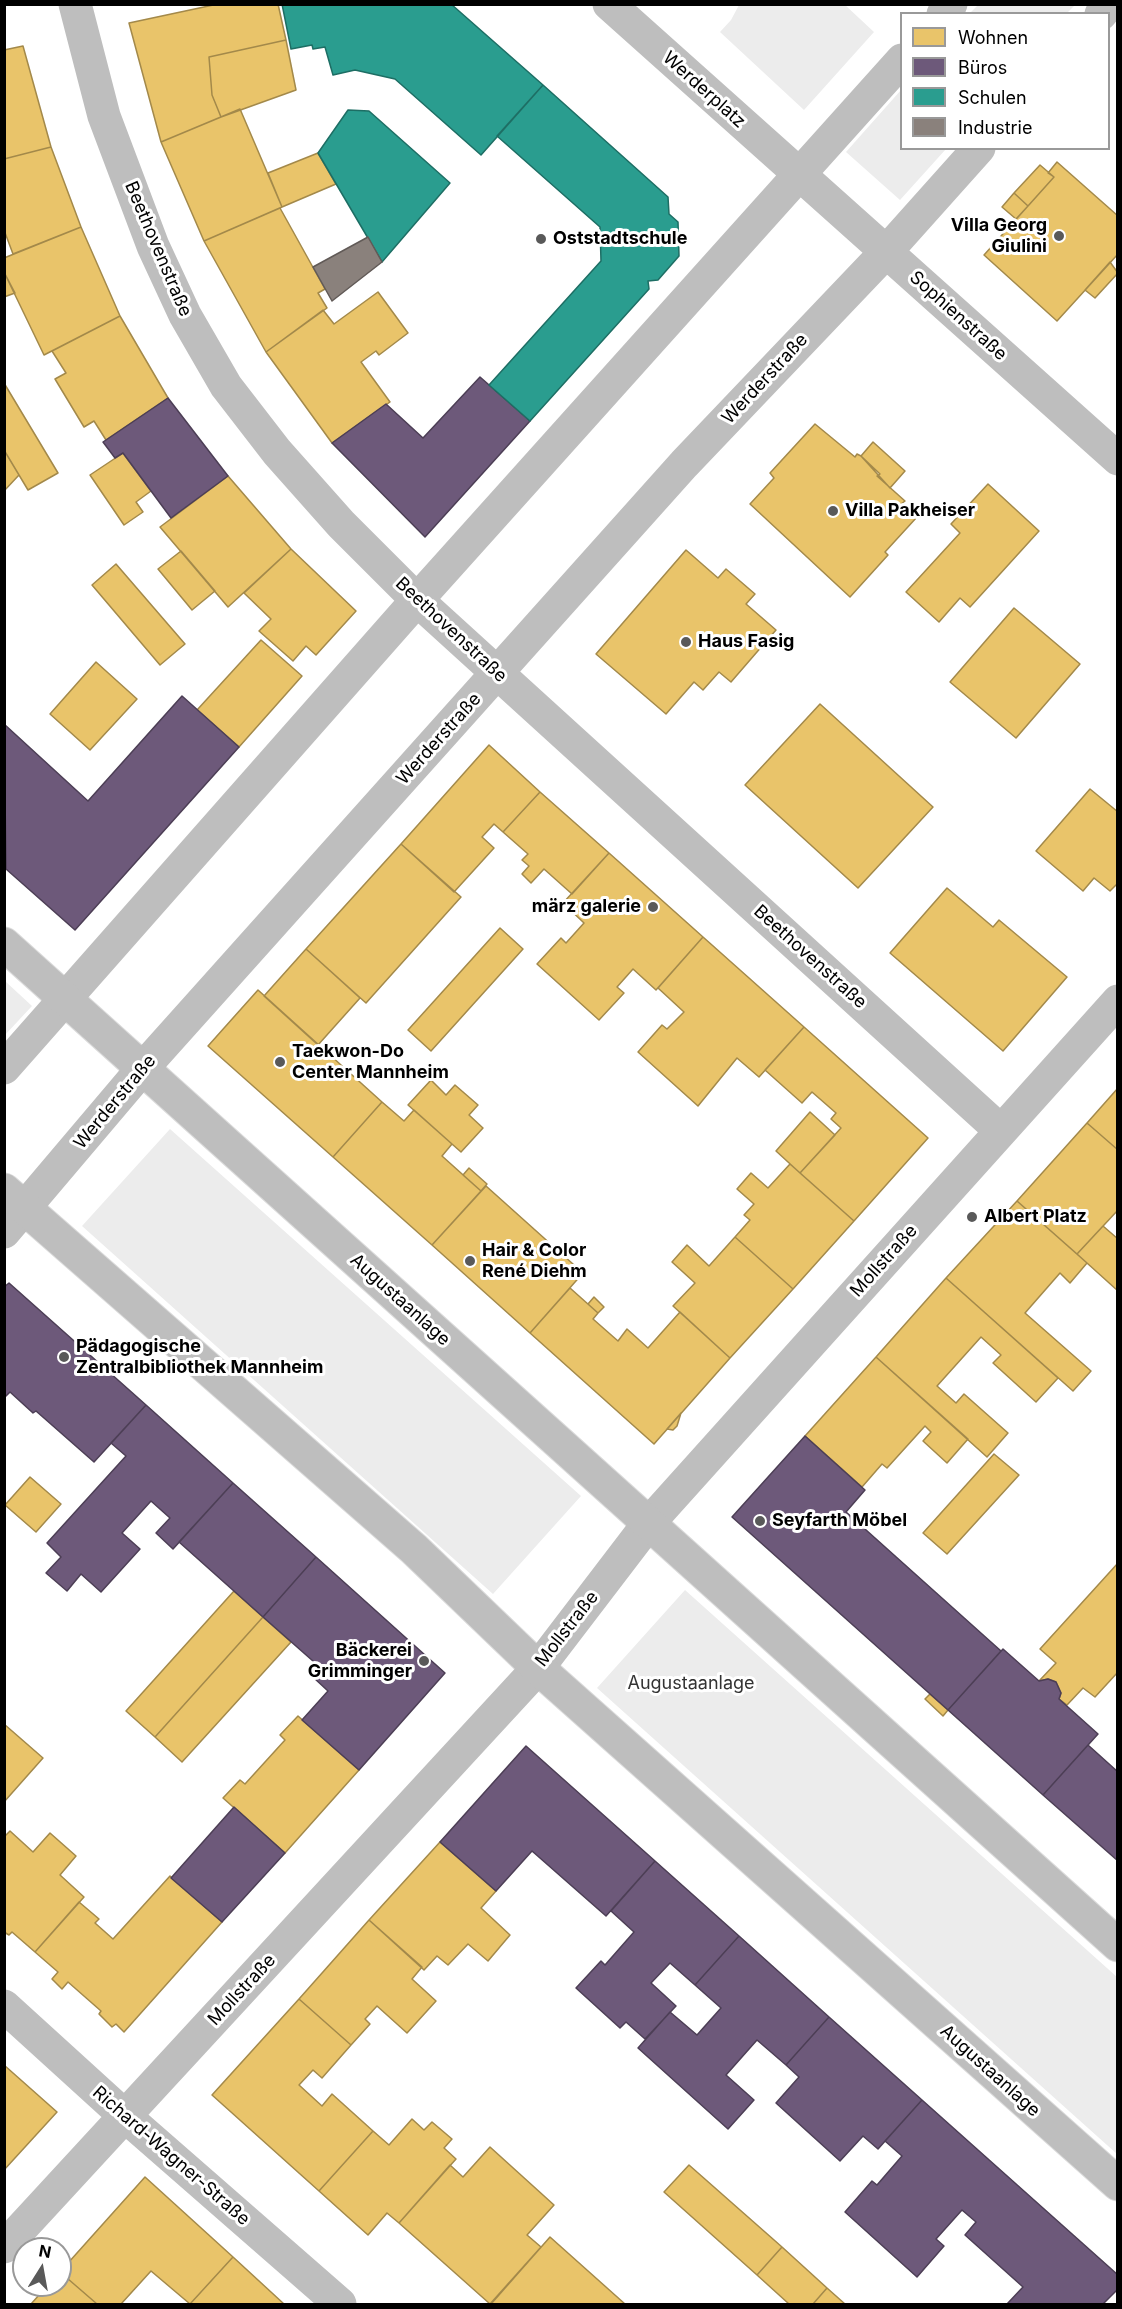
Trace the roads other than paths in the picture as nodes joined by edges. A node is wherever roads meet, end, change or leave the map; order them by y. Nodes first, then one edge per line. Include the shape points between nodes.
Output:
1 (75, 4) edge
2 (609, 4) edge
3 (900, 62) edge
4 (977, 150) edge
5 (799, 175) junction
6 (886, 252) junction
7 (1118, 459) edge
8 (417, 600) junction
9 (497, 674) junction
10 (4, 944) edge
11 (64, 998) junction
12 (1118, 1001) edge
13 (4, 1068) edge
14 (143, 1068) junction
15 (1001, 1131) junction
16 (11, 1210) edge
17 (648, 1524) junction
18 (538, 1668) junction
19 (1118, 1945) edge
20 (4, 2006) edge
21 (126, 2117) junction
22 (1118, 2184) edge
23 (4, 2247) edge
24 (340, 2304) edge

1 - 8 street, Beethovenstraße via 104,117 184,315 226,386 277,452
2 - 5 street, Werderplatz
3 - 5 street
4 - 6 street, Werderstraße
5 - 6 street, Sophienstraße
5 - 8 street
6 - 7 street, Sophienstraße
6 - 9 street, Werderstraße via 684,465
8 - 9 street, Beethovenstraße
8 - 11 street
9 - 14 street, Werderstraße
9 - 15 street, Beethovenstraße
10 - 11 street, Augustaanlage
11 - 13 street
11 - 14 street, Augustaanlage
12 - 15 street, Mollstraße
14 - 16 street, Werderstraße
14 - 17 street, Augustaanlage
15 - 17 street, Mollstraße
16 - 18 street, Augustaanlage via 414,1549
17 - 18 street, Mollstraße
17 - 19 street, Augustaanlage
18 - 21 street, Mollstraße
18 - 22 street, Augustaanlage
20 - 21 street, Richard-Wagner-Straße
21 - 23 street, Mollstraße
21 - 24 street, Richard-Wagner-Straße

